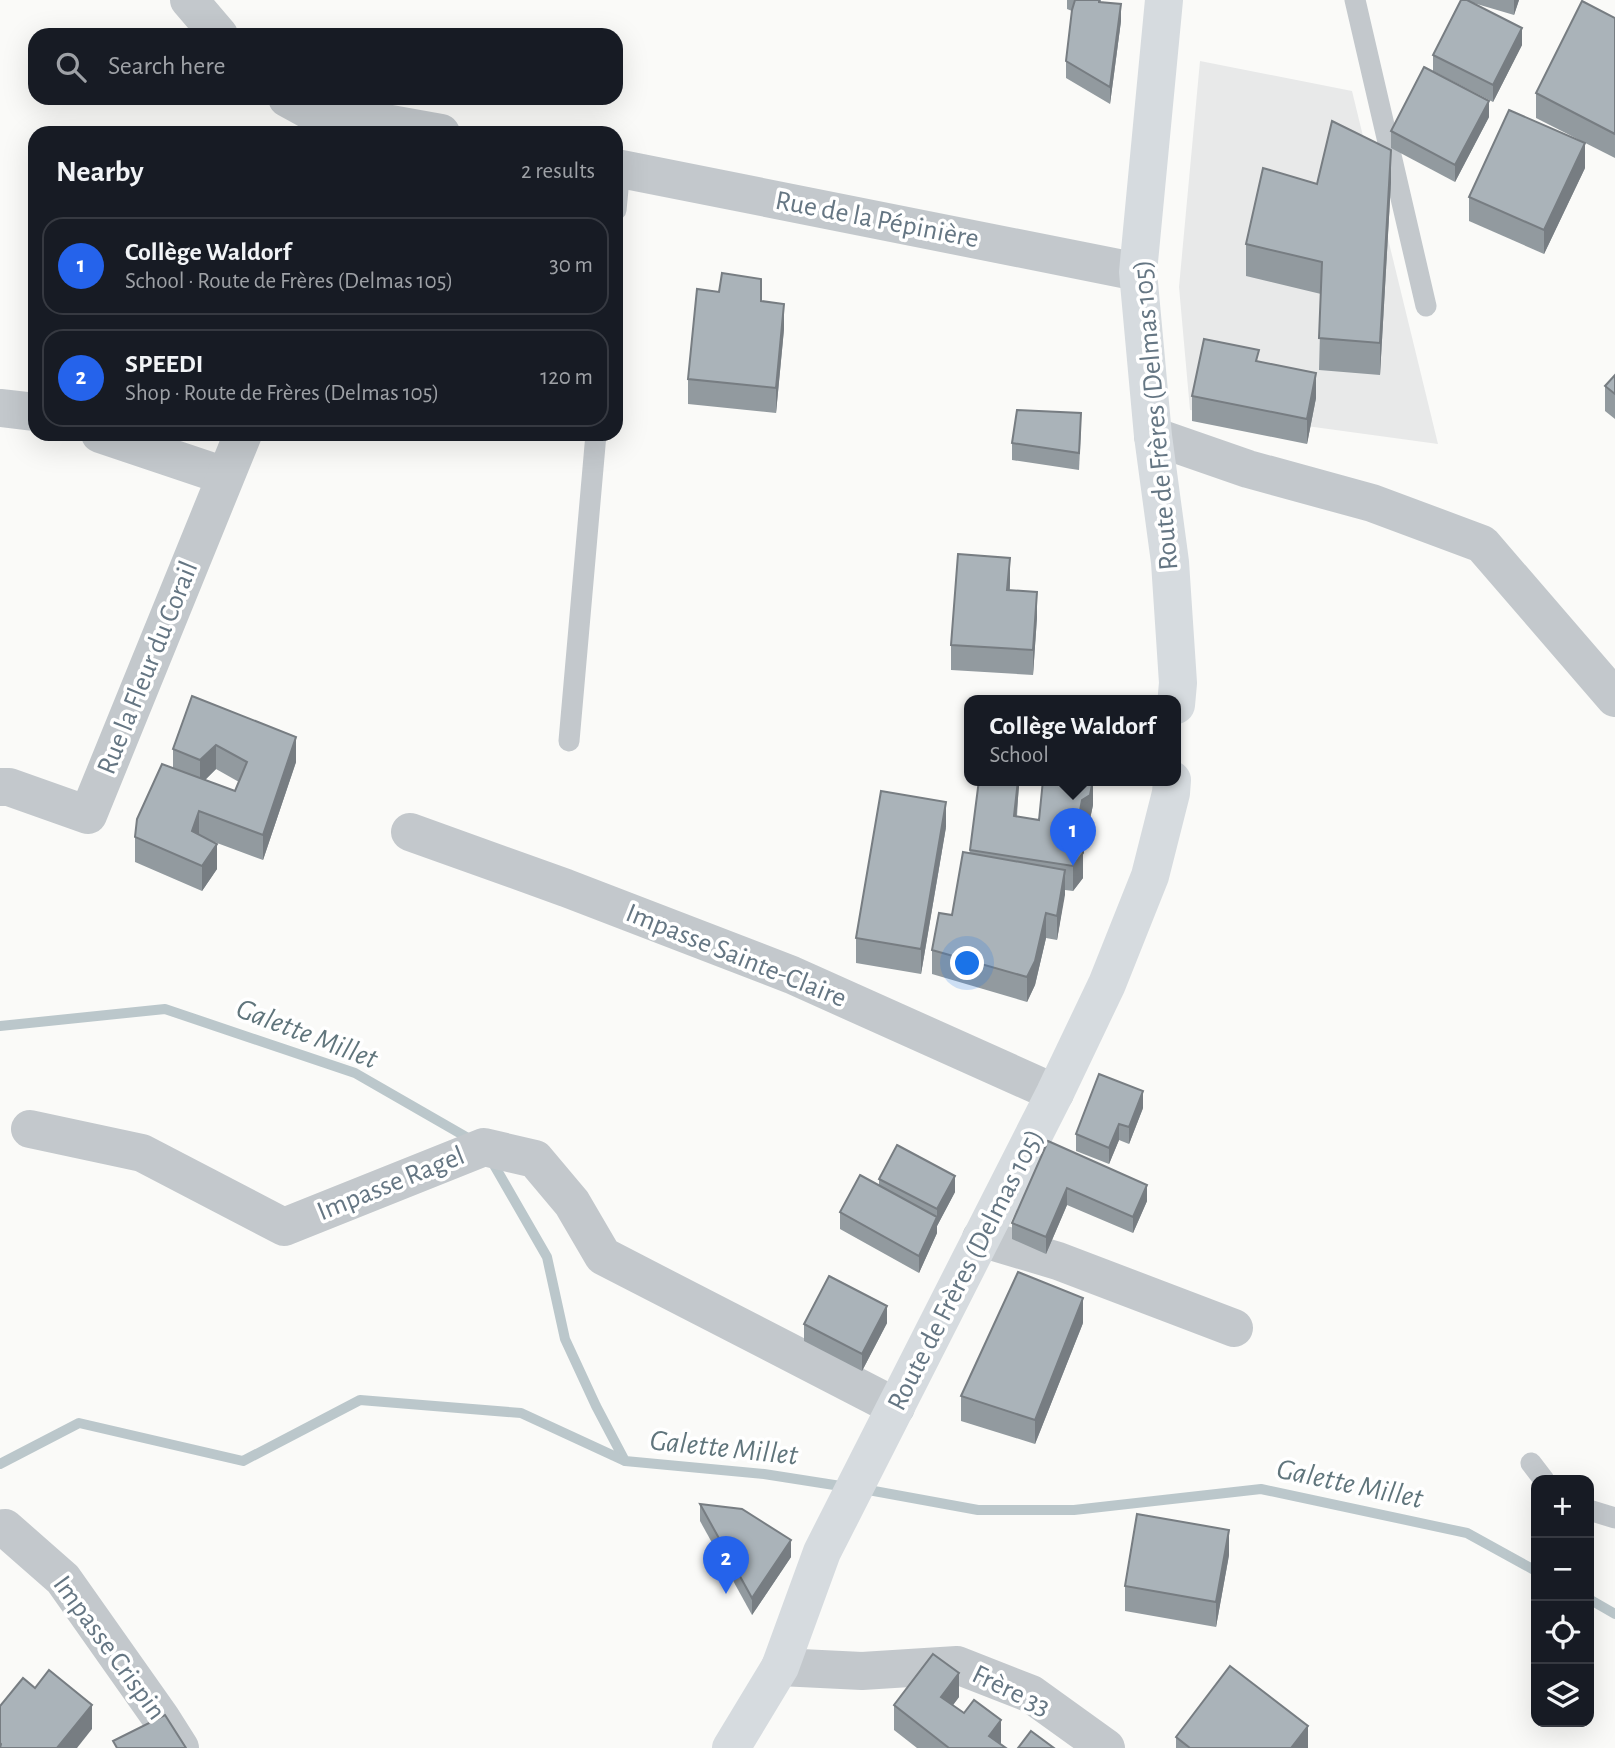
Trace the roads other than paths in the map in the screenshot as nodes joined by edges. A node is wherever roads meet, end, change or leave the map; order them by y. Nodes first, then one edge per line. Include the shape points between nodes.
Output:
1 (189, 0) edge
2 (1164, 0) edge
3 (1355, 0) edge
4 (213, 28) edge
5 (300, 105) edge
6 (371, 126) edge
7 (623, 170) edge
8 (1138, 272) junction
9 (1426, 306) dead end
10 (0, 408) edge
11 (28, 411) edge
12 (1153, 436) junction
13 (121, 441) edge
14 (240, 441) edge
15 (595, 441) edge
16 (225, 476) junction
17 (1177, 695) edge
18 (1615, 698) edge
19 (569, 741) dead end
20 (1172, 786) edge
21 (0, 787) edge
22 (410, 832) dead end
23 (1055, 1093) junction
24 (30, 1129) dead end
25 (981, 1238) junction
26 (1234, 1328) dead end
27 (889, 1421) junction
28 (1594, 1512) edge
29 (1615, 1518) edge
30 (0, 1529) edge
31 (780, 1667) junction
32 (180, 1748) edge
33 (731, 1748) edge
34 (1106, 1748) edge

1 - 4 street
2 - 8 main road, Route de Frères (Delmas 105)
3 - 9 lane
5 - 6 street
7 - 8 street, Rue de la Pépinière
8 - 12 main road, Route de Frères (Delmas 105)
10 - 11 street
12 - 17 main road, Route de Frères (Delmas 105) via 1170,562
12 - 18 street via 1248,469 1372,503 1482,544
13 - 16 street
14 - 16 street, Rue la Fleur du Corail
15 - 19 lane
16 - 21 street, Rue la Fleur du Corail via 88,815
20 - 23 main road, Route de Frères (Delmas 105) via 1150,876 1107,984
22 - 23 street, Impasse Sainte-Claire via 792,975
23 - 25 main road, Route de Frères (Delmas 105)
24 - 27 street, Impasse Ragel via 142,1153 284,1227 484,1147 535,1159 572,1203 603,1256
25 - 26 street via 1058,1261
25 - 27 main road, Route de Frères (Delmas 105)
27 - 31 main road, Route de Frères (Delmas 105) via 822,1552
28 - 29 lane
30 - 32 street, Impasse Crispin via 5,1528 63,1579
31 - 33 main road, Route de Frères (Delmas 105)
31 - 34 street, Frère 33 via 862,1671 957,1665 1031,1694

